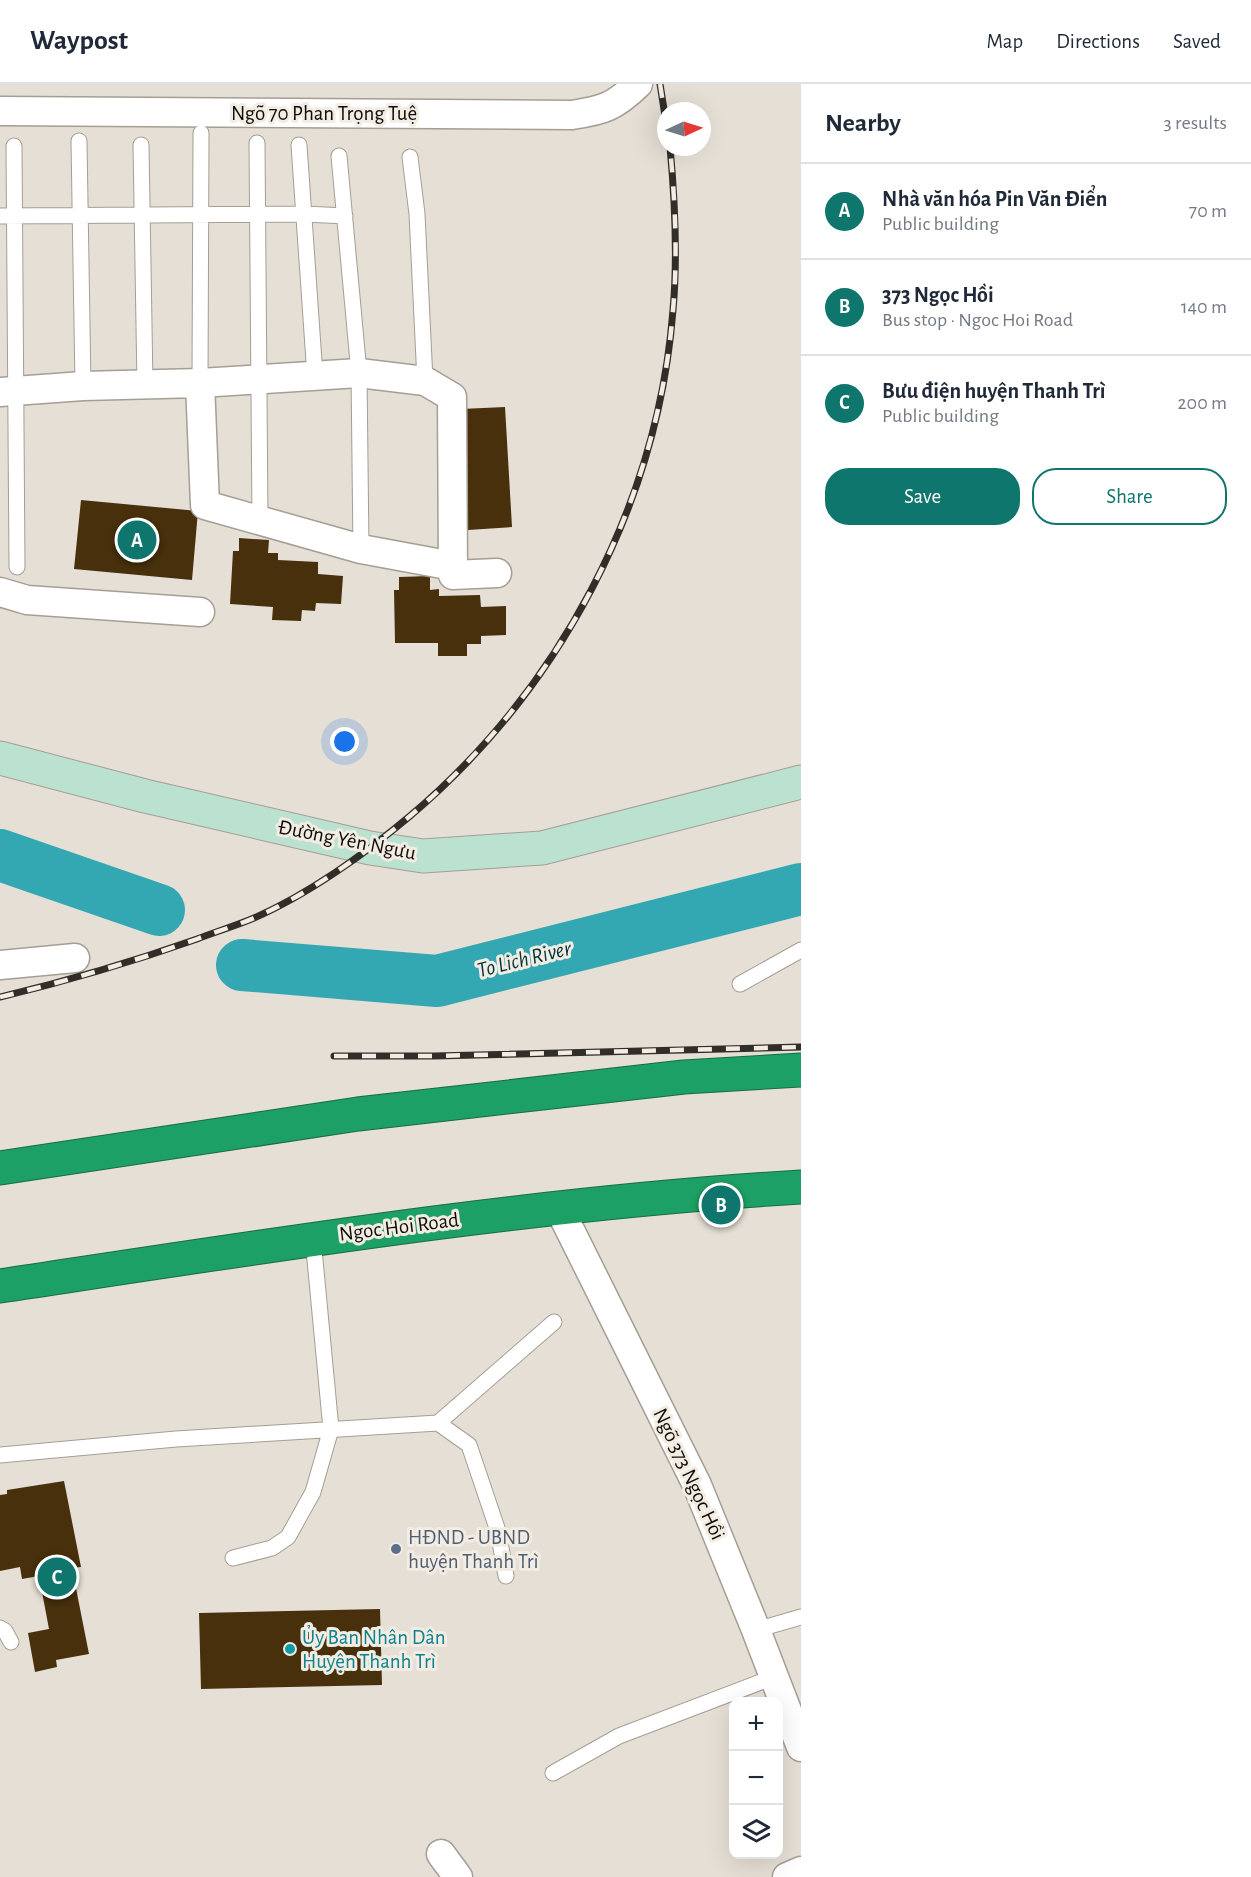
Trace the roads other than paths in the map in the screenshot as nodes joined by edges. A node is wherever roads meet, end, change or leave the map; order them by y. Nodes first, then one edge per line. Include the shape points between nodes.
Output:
1 (638, 84) edge
2 (0, 111) edge
3 (201, 134) dead end
4 (79, 141) dead end
5 (256, 144) dead end
6 (141, 145) dead end
7 (14, 146) dead end
8 (299, 146) dead end
9 (339, 156) dead end
10 (410, 157) dead end
11 (305, 214) junction
12 (7, 216) edge
13 (80, 216) junction
14 (143, 216) junction
15 (200, 216) junction
16 (256, 216) junction
17 (345, 216) junction
18 (359, 373) junction
19 (315, 376) junction
20 (258, 380) junction
21 (425, 381) junction
22 (200, 383) junction
23 (146, 385) junction
24 (83, 386) junction
25 (8, 392) edge
26 (260, 520) junction
27 (361, 549) junction
28 (453, 566) junction
29 (17, 567) dead end
30 (497, 573) dead end
31 (0, 592) edge
32 (200, 612) dead end
33 (0, 758) edge
34 (801, 782) edge
35 (801, 950) edge
36 (75, 958) dead end
37 (0, 965) edge
38 (740, 984) dead end
39 (801, 1070) edge
40 (0, 1168) edge
41 (801, 1187) edge
42 (559, 1208) junction
43 (312, 1239) junction
44 (0, 1286) edge
45 (554, 1322) dead end
46 (438, 1423) junction
47 (331, 1430) junction
48 (0, 1455) edge
49 (233, 1558) dead end
50 (506, 1576) dead end
51 (801, 1617) edge
52 (0, 1628) edge
53 (756, 1630) junction
54 (11, 1642) dead end
55 (774, 1677) junction
56 (801, 1747) edge
57 (553, 1773) dead end
58 (441, 1854) dead end
59 (801, 1871) edge
60 (458, 1877) edge
61 (787, 1877) edge

1 - 2 street, Ngõ 70 Phan Trọng Tuệ via 624,98 602,110 572,115
3 - 15 lane
4 - 13 lane
5 - 16 lane
6 - 14 lane
7 - 12 lane
8 - 11 lane
9 - 17 lane
10 - 21 lane via 417,214
11 - 16 lane
11 - 17 lane
11 - 19 lane
12 - 13 lane
12 - 25 lane
13 - 14 lane
13 - 24 lane
14 - 15 lane
14 - 23 lane
15 - 16 lane
15 - 22 lane
16 - 20 lane
17 - 18 lane
18 - 19 street
18 - 21 street
18 - 27 lane
19 - 20 street
20 - 22 street
20 - 26 lane
21 - 28 street via 452,397
22 - 23 street
22 - 26 street via 205,505
23 - 24 street
24 - 25 street
25 - 29 lane
26 - 27 street
27 - 28 street
28 - 30 street via 453,574
31 - 32 street via 27,600
33 - 34 street, Đường Yên Ngưu via 358,846 423,856 542,848
35 - 38 lane
36 - 37 street
39 - 40 highway via 684,1077 358,1114
41 - 42 highway, Ngoc Hoi Road via 693,1193
42 - 43 highway, Ngoc Hoi Road
42 - 53 street, Ngõ 373 Ngọc Hồi via 697,1485
43 - 44 highway, Ngoc Hoi Road
43 - 47 lane
45 - 46 lane
46 - 47 lane
46 - 50 lane via 469,1445 498,1531
47 - 48 lane via 176,1438
47 - 49 lane via 314,1492 288,1537 272,1548
51 - 53 lane
52 - 54 lane
53 - 55 street, Ngõ 373 Ngọc Hồi
55 - 56 street, Ngõ 373 Ngọc Hồi
55 - 57 lane via 619,1736
58 - 60 street
59 - 61 street

